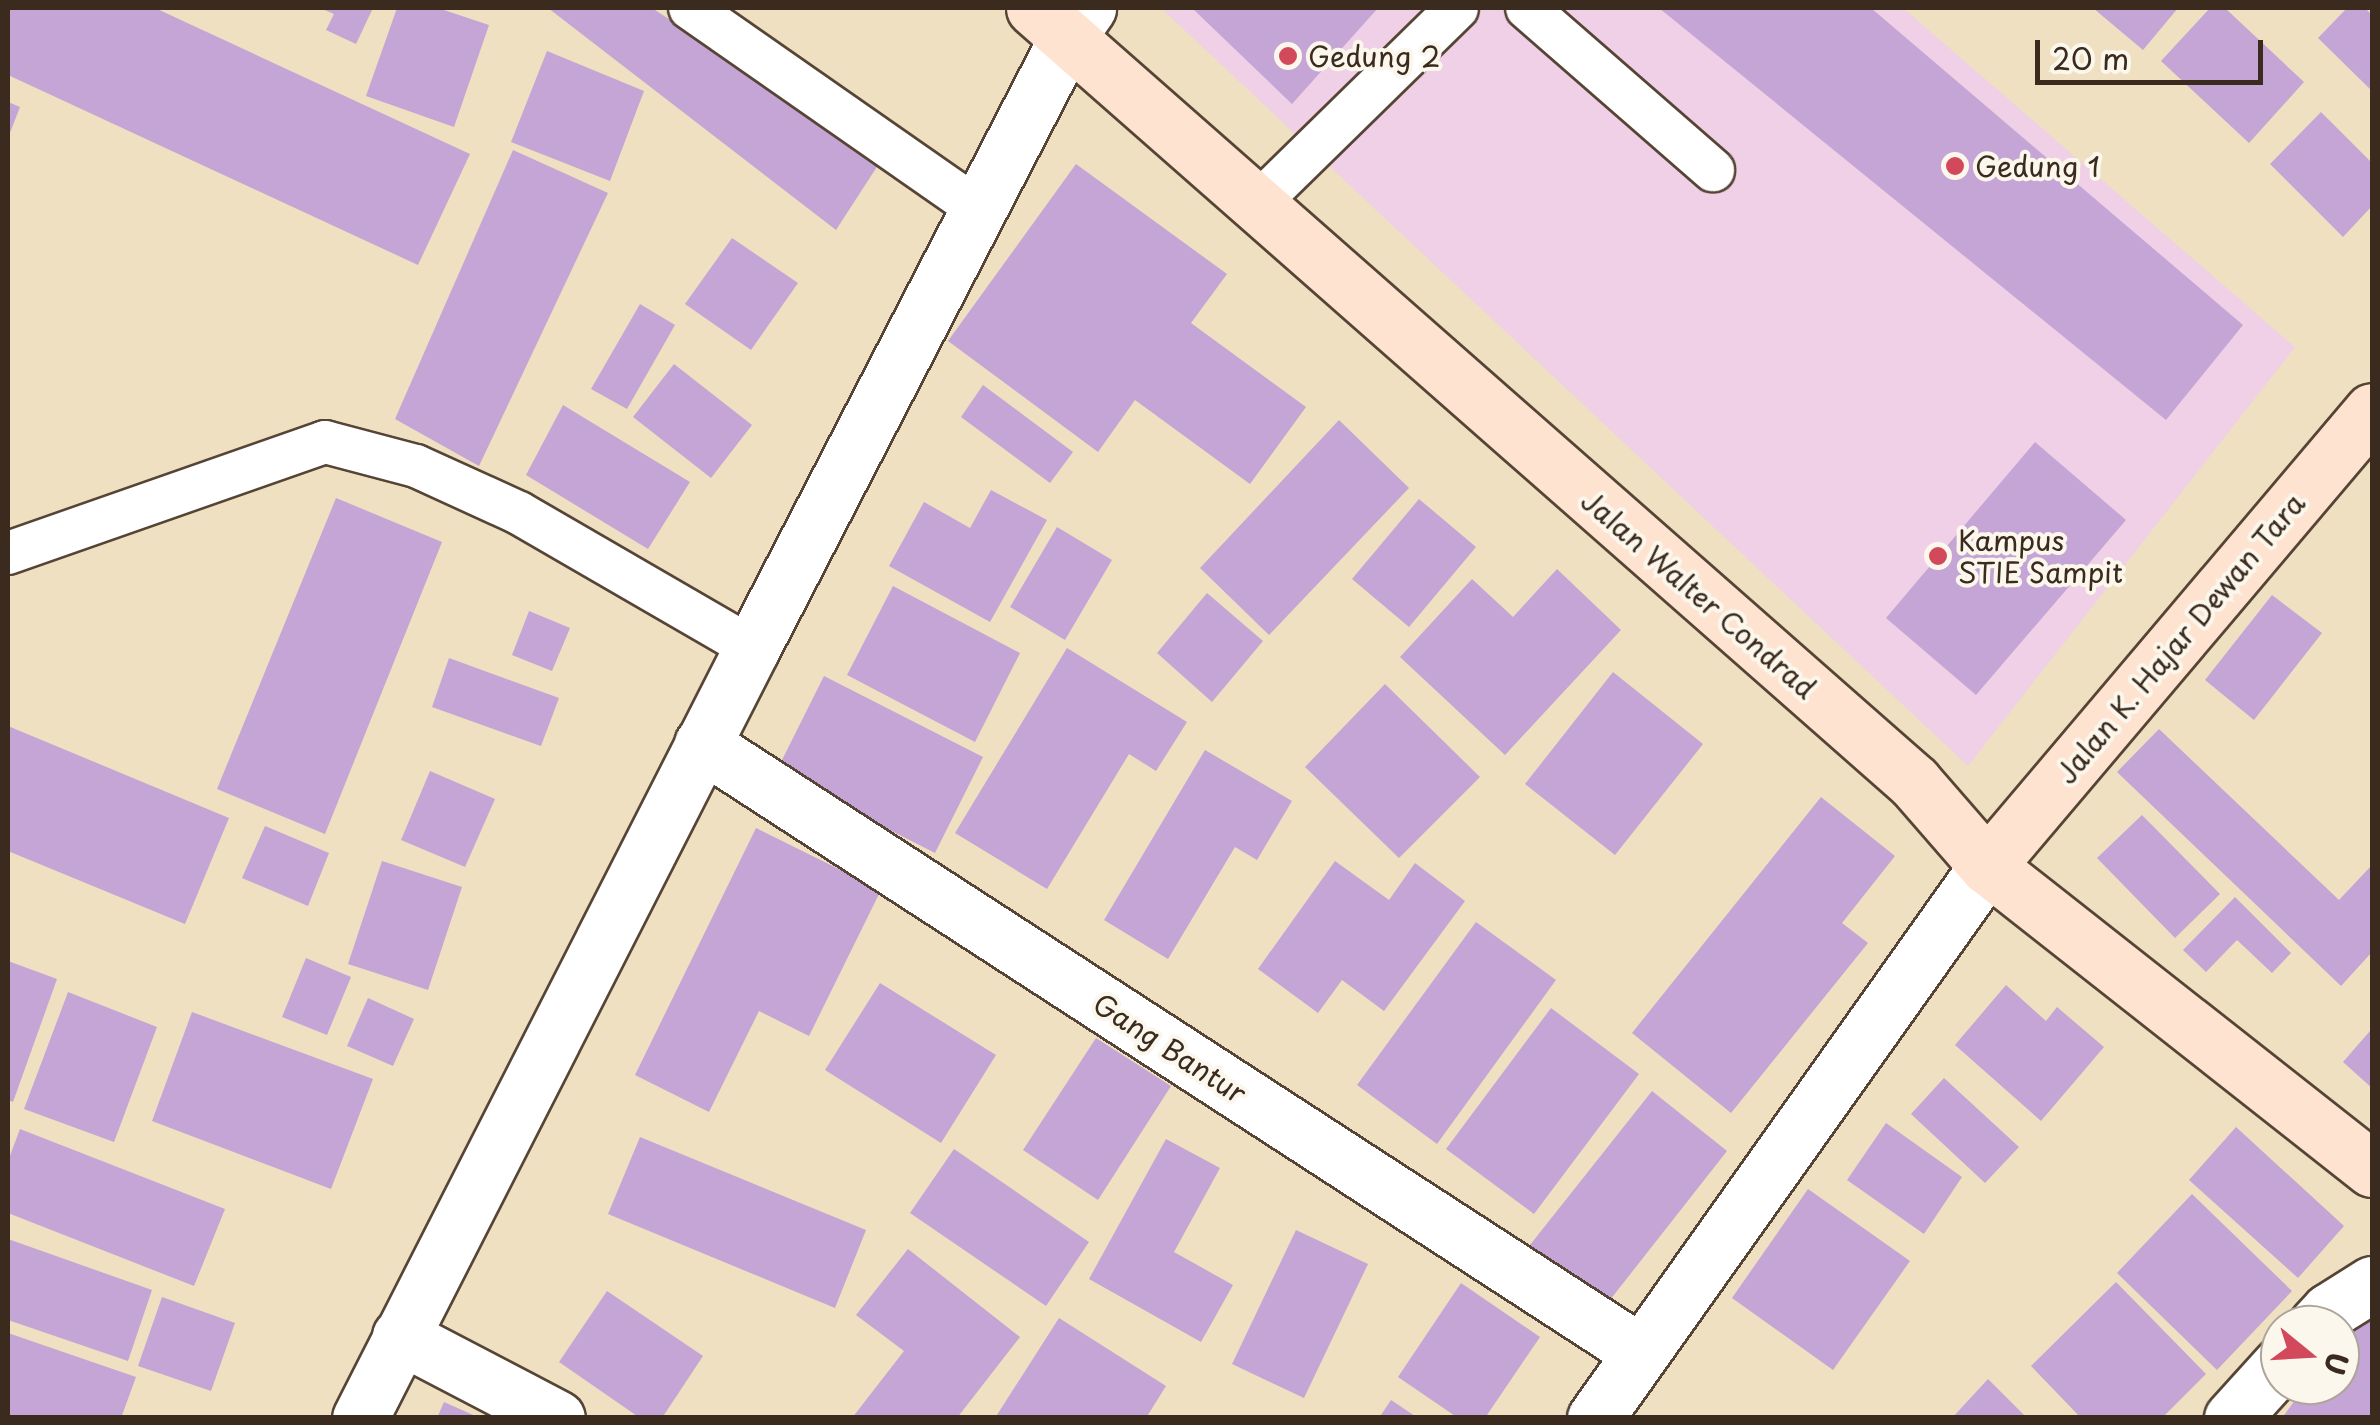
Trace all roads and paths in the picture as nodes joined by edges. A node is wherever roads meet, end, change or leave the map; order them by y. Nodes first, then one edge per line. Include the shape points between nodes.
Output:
1 (690, 8) edge
2 (1457, 8) edge
3 (1527, 8) edge
4 (1063, 18) edge
5 (1713, 170) dead end
6 (1256, 204) junction
7 (978, 209) junction
8 (2372, 411) edge
9 (8, 553) edge
10 (752, 648) junction
11 (702, 744) junction
12 (1986, 866) junction
13 (2372, 1169) edge
14 (2372, 1284) edge
15 (2339, 1305) edge
16 (400, 1336) junction
17 (1638, 1352) junction
18 (2260, 1387) edge
19 (360, 1418) edge
20 (556, 1418) edge
21 (1595, 1418) edge
22 (2232, 1418) edge

1 - 7 lane
2 - 6 lane
3 - 5 lane
4 - 6 street, Jalan Walter Condrad
4 - 7 street
6 - 12 street, Jalan Walter Condrad via 1914,782
7 - 10 street
8 - 12 street, Jalan K. Hajar Dewan Tara
9 - 10 lane via 325,442 416,466 519,512
10 - 11 street
11 - 16 street
11 - 17 street, Gang Bantur
12 - 13 street, Jalan Walter Condrad
12 - 17 street
14 - 15 street
16 - 19 street
16 - 20 street
17 - 21 street
18 - 22 street

